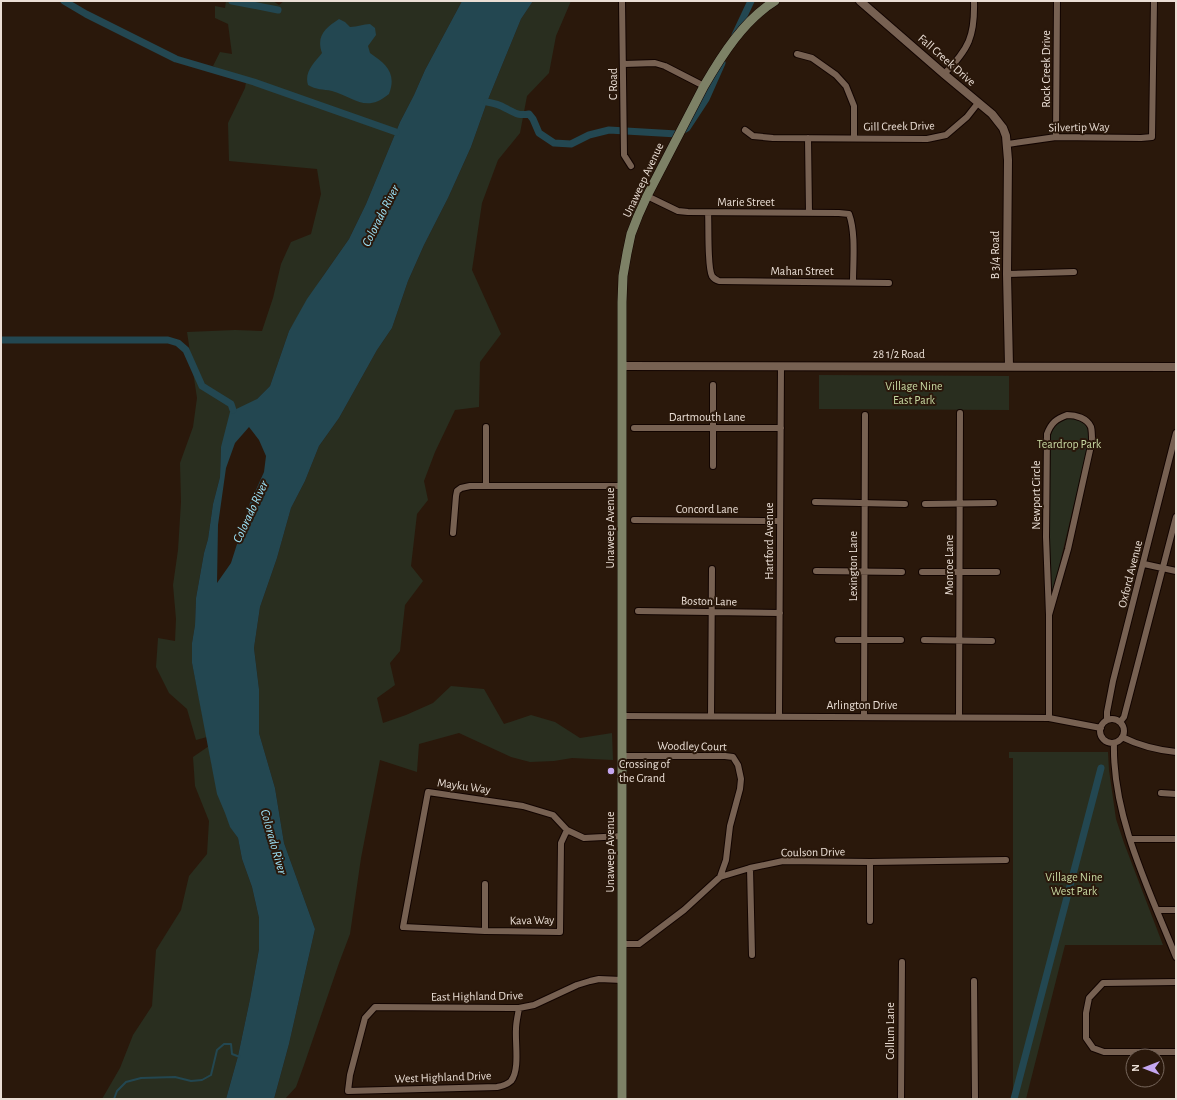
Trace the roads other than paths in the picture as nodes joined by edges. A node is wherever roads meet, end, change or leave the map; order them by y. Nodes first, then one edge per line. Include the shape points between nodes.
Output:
1 (622, 1) edge
2 (775, 1) edge
3 (860, 1) edge
4 (974, 1) edge
5 (1057, 1) edge
6 (1154, 1) edge
7 (797, 54) dead end
8 (624, 64) junction
9 (944, 74) junction
10 (704, 86) junction
11 (978, 103) junction
12 (745, 130) dead end
13 (1056, 137) junction
14 (808, 138) junction
15 (854, 138) junction
16 (1008, 144) junction
17 (631, 166) dead end
18 (647, 196) junction
19 (708, 212) junction
20 (809, 212) junction
21 (1074, 272) dead end
22 (1007, 274) junction
23 (853, 282) junction
24 (889, 283) dead end
25 (622, 366) junction
26 (781, 366) junction
27 (1008, 366) junction
28 (1176, 367) edge
29 (713, 385) dead end
30 (960, 413) dead end
31 (865, 415) dead end
32 (486, 427) dead end
33 (634, 428) dead end
34 (713, 428) junction
35 (781, 428) junction
36 (1176, 433) edge
37 (712, 466) dead end
38 (486, 486) junction
39 (622, 486) junction
40 (816, 502) dead end
41 (864, 503) junction
42 (994, 503) dead end
43 (905, 504) dead end
44 (924, 504) dead end
45 (960, 504) junction
46 (1176, 517) edge
47 (634, 520) dead end
48 (780, 521) junction
49 (453, 533) dead end
50 (1144, 564) junction
51 (1162, 568) junction
52 (712, 569) dead end
53 (816, 571) dead end
54 (1176, 571) edge
55 (864, 572) junction
56 (902, 572) dead end
57 (922, 572) dead end
58 (960, 572) junction
59 (997, 572) dead end
60 (638, 611) dead end
61 (712, 612) junction
62 (780, 613) junction
63 (1049, 615) junction
64 (838, 640) dead end
65 (864, 640) junction
66 (901, 640) dead end
67 (924, 640) dead end
68 (959, 641) junction
69 (992, 641) dead end
70 (622, 716) junction
71 (711, 716) junction
72 (779, 716) junction
73 (864, 716) junction
74 (959, 717) junction
75 (1049, 718) junction
76 (1107, 720) junction
77 (1120, 722) junction
78 (1101, 728) junction
79 (1122, 737) junction
80 (1114, 743) junction
81 (1176, 752) edge
82 (622, 756) junction
83 (1161, 793) dead end
84 (1176, 794) edge
85 (567, 830) junction
86 (623, 836) junction
87 (1130, 839) junction
88 (1176, 839) edge
89 (1006, 860) dead end
90 (870, 862) junction
91 (750, 868) junction
92 (720, 877) junction
93 (485, 884) dead end
94 (1157, 910) junction
95 (1176, 910) edge
96 (870, 921) dead end
97 (403, 927) joint
98 (485, 931) junction
99 (622, 944) junction
100 (752, 955) dead end
101 (1176, 957) edge
102 (902, 962) dead end
103 (622, 980) junction
104 (974, 981) dead end
105 (1176, 982) edge
106 (519, 1008) junction
107 (1176, 1052) edge
108 (348, 1091) joint
109 (622, 1099) edge
110 (901, 1099) edge
111 (975, 1099) edge

1 - 8 street, C Road
2 - 10 main road, Unaweep Avenue via 742,31
3 - 9 street, Fall Creek Drive
4 - 9 street via 969,42
5 - 13 street, Rock Creek Drive
6 - 13 street, Silvertip Way via 1152,137
7 - 15 street via 812,58 836,75 846,86 854,106
8 - 10 street via 664,66
8 - 17 street, C Road via 624,155
9 - 11 street, Fall Creek Drive
10 - 18 main road, Unaweep Avenue
11 - 15 street, Gill Creek Drive via 967,117 946,135 927,138
11 - 16 street, Fall Creek Drive via 992,114 1003,128
12 - 14 street, Gill Creek Drive via 753,136
13 - 16 street, Silvertip Way
14 - 15 street, Gill Creek Drive
14 - 20 street
16 - 22 street, B 3/4 Road
18 - 19 street, Marie Street via 678,211
18 - 25 main road, Unaweep Avenue via 632,234 623,276
19 - 20 street, Marie Street
19 - 23 street, Mahan Street via 711,275 719,281
20 - 23 street, Marie Street via 848,214 852,222
21 - 22 street
22 - 27 street, B 3/4 Road
23 - 24 street, Mahan Street
25 - 26 street, 28 1/2 Road
25 - 39 main road, Unaweep Avenue
26 - 27 street, 28 1/2 Road
26 - 35 street, Hartford Avenue
27 - 28 street, 28 1/2 Road
29 - 34 street
30 - 45 street, Monroe Lane
31 - 41 street, Lexington Lane
32 - 38 street
33 - 34 street, Dartmouth Lane
34 - 35 street, Dartmouth Lane
34 - 37 street
35 - 48 street, Hartford Avenue
36 - 50 street, Oxford Avenue
38 - 39 street
38 - 49 street via 465,487 457,491
39 - 70 main road, Unaweep Avenue
40 - 41 street
41 - 43 street
41 - 55 street, Lexington Lane
42 - 45 street
44 - 45 street
45 - 58 street, Monroe Lane
46 - 51 street
47 - 48 street, Concord Lane
48 - 62 street, Hartford Avenue
50 - 51 street
50 - 76 street, Oxford Avenue via 1113,681
51 - 54 street
51 - 77 street via 1124,717
52 - 61 street
53 - 55 street
55 - 56 street
55 - 65 street, Lexington Lane
57 - 58 street
58 - 59 street
58 - 68 street, Monroe Lane
60 - 61 street, Boston Lane
61 - 62 street, Boston Lane
61 - 71 street
62 - 72 street, Hartford Avenue
63 - 63 street, Newport Circle via 1068,549 1092,441 1091,427 1074,415 1060,417 1054,421 1047,434 1046,537
63 - 75 street, Newport Circle
64 - 65 street
65 - 66 street
65 - 73 street, Lexington Lane
67 - 68 street
68 - 69 street
68 - 74 street, Monroe Lane
70 - 71 street, Arlington Drive
70 - 82 main road, Unaweep Avenue
71 - 72 street, Arlington Drive
72 - 73 street, Arlington Drive
73 - 74 street, Arlington Drive
74 - 75 street, Arlington Drive
75 - 78 street, Arlington Drive
76 - 77 street via 1114,719
76 - 78 street
77 - 79 street via 1124,731
78 - 80 street via 1102,737 1107,742
79 - 80 street
79 - 81 street via 1136,744
80 - 87 street via 1119,799
82 - 86 main road, Unaweep Avenue
82 - 92 street, Woodley Court via 733,757 738,765 740,789 730,826 726,860
83 - 84 street
85 - 86 street, Mayku Way via 584,838
85 - 97 street, Mayku Way via 553,814 523,806 428,792
85 - 98 street, Kava Way via 561,842 560,932
86 - 99 main road, Unaweep Avenue
87 - 88 street
87 - 94 street
89 - 90 street, Coulson Drive
90 - 91 street, Coulson Drive via 783,861
90 - 96 street
91 - 92 street, Coulson Drive
91 - 100 street
92 - 99 street, Coulson Drive via 684,910 640,944
93 - 98 street
94 - 95 street
94 - 101 street
97 - 98 street, Kava Way
99 - 103 main road, Unaweep Avenue
102 - 110 street, Collum Lane
103 - 106 street, East Highland Drive via 590,981 534,1005
103 - 109 main road, Unaweep Avenue
104 - 111 street
105 - 107 street via 1104,983 1089,998 1086,1012 1086,1038 1093,1048 1104,1052
106 - 108 street, East Highland Drive via 375,1007 365,1018
106 - 108 street, West Highland Drive via 516,1066 511,1082 505,1085

